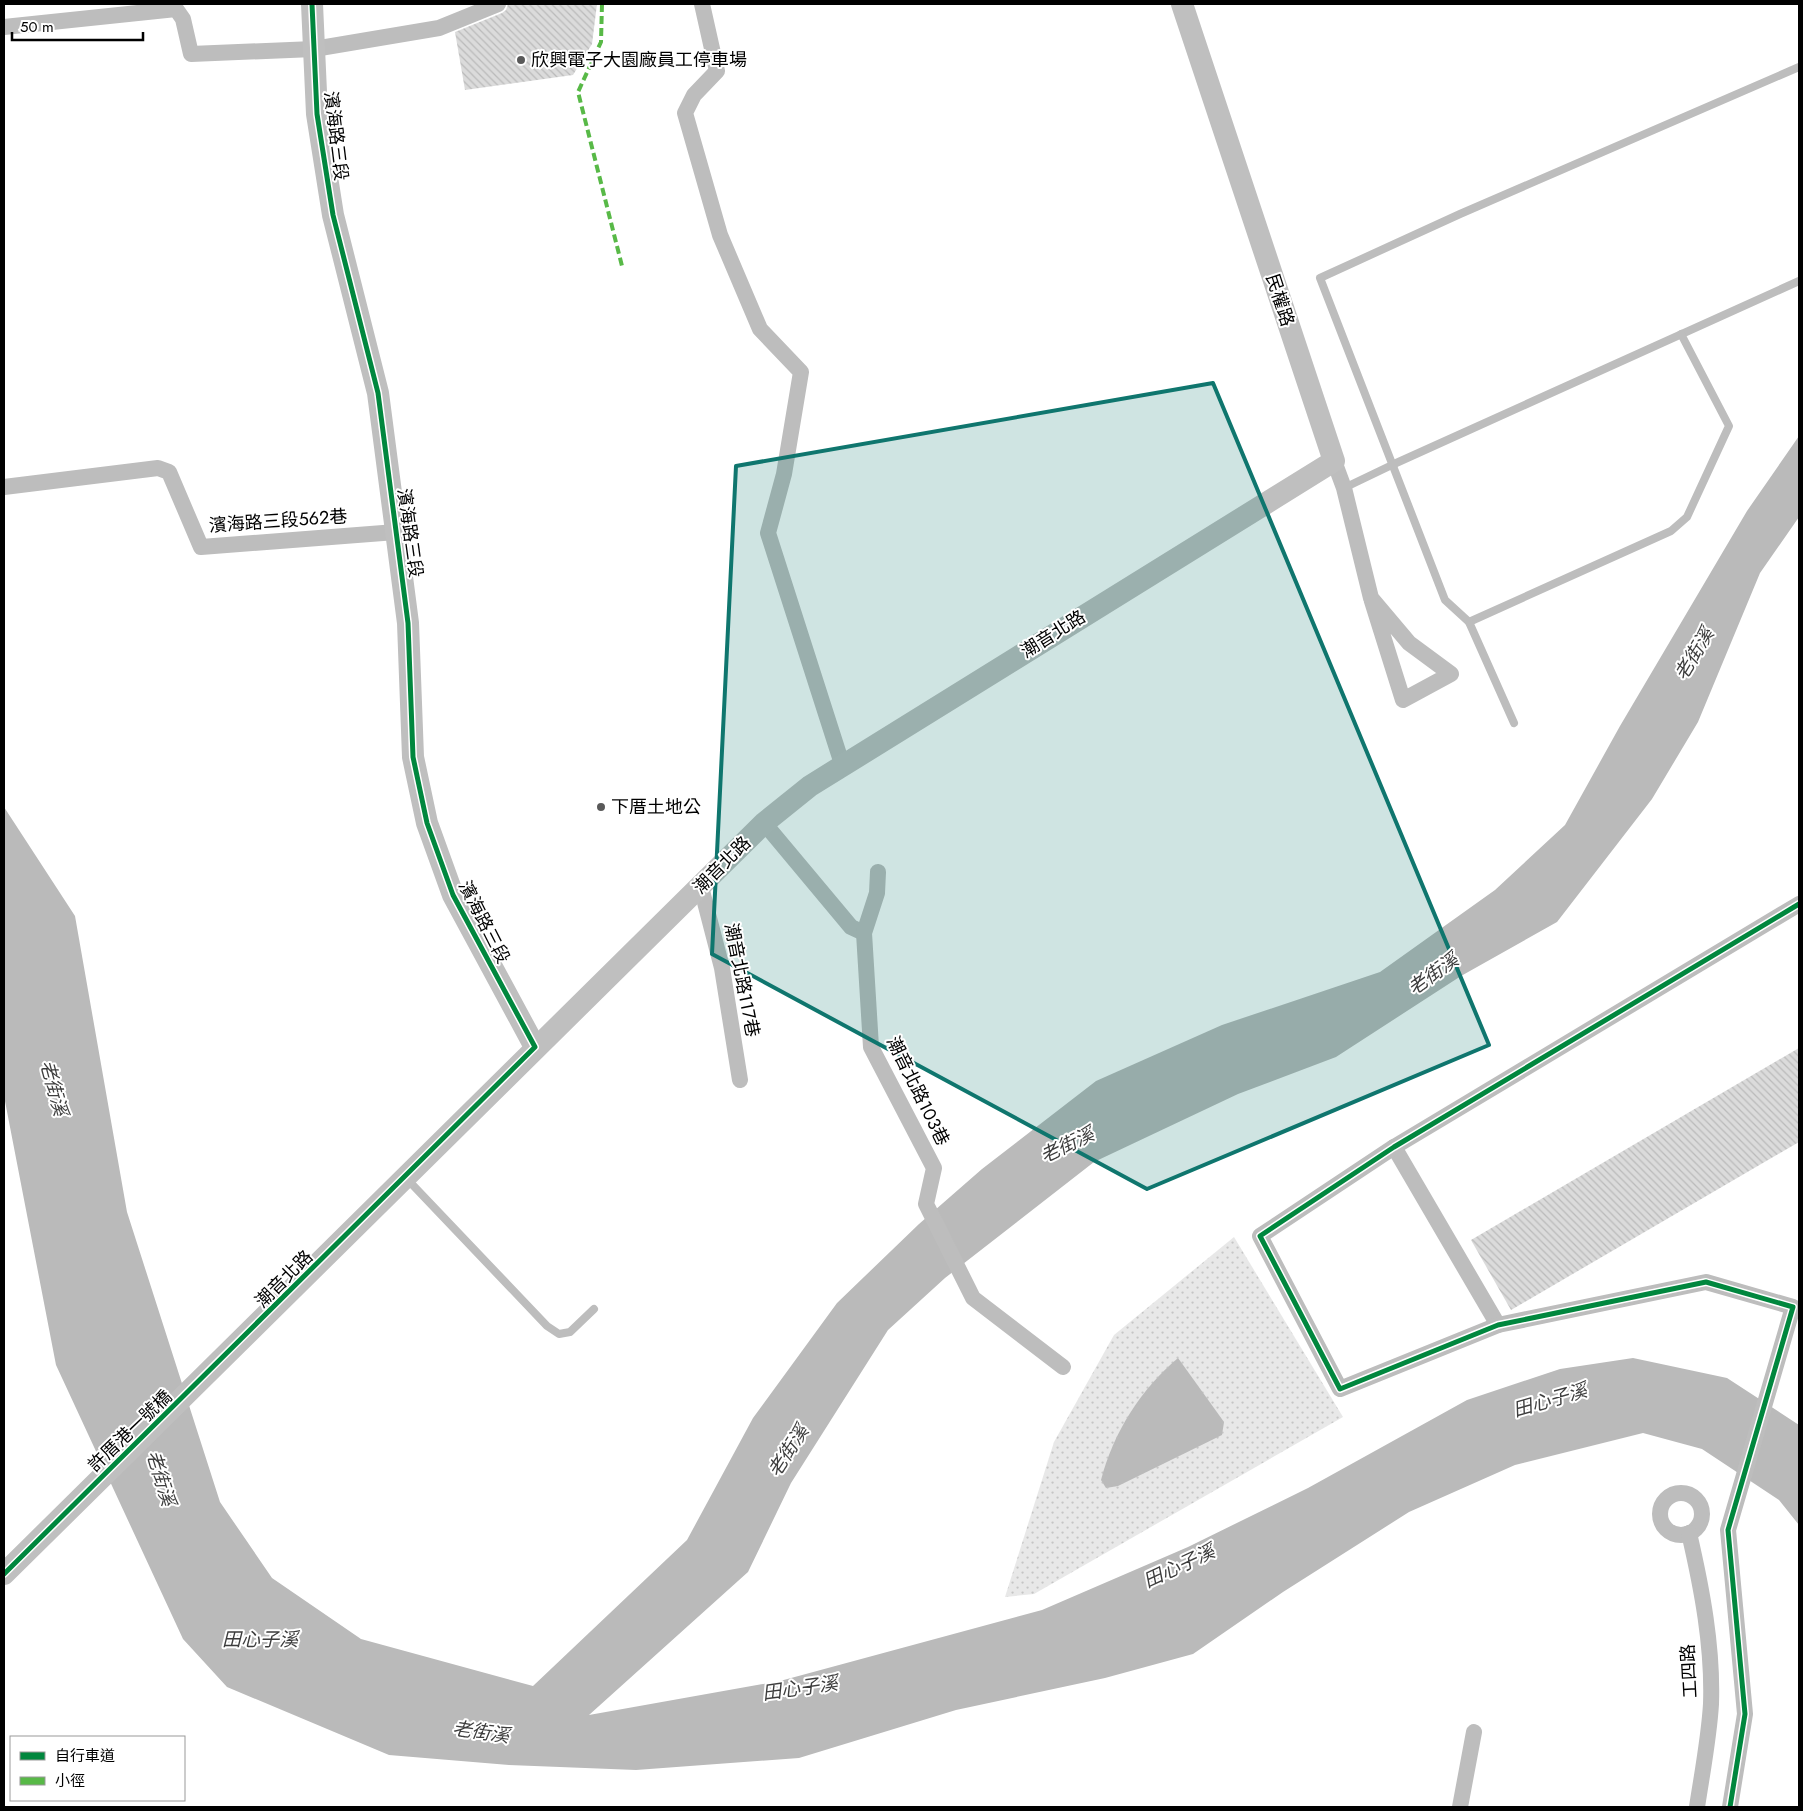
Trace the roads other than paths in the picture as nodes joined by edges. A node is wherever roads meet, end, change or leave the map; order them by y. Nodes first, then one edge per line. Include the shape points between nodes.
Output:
1 (312, 4) edge
2 (498, 4) edge
3 (702, 4) edge
4 (1182, 4) edge
5 (4, 27) edge
6 (314, 48) junction
7 (1799, 67) edge
8 (1799, 281) edge
9 (1681, 334) junction
10 (1334, 461) junction
11 (1394, 464) junction
12 (4, 486) edge
13 (1344, 488) junction
14 (396, 532) junction
15 (1371, 598) junction
16 (1469, 622) junction
17 (1514, 723) dead end
18 (842, 767) junction
19 (764, 823) junction
20 (878, 872) dead end
21 (701, 887) junction
22 (1799, 904) edge
23 (864, 933) junction
24 (535, 1047) junction
25 (740, 1080) dead end
26 (1394, 1147) junction
27 (405, 1178) junction
28 (594, 1309) dead end
29 (1498, 1325) junction
30 (1063, 1367) dead end
31 (200, 1382) joint
32 (1689, 1533) dead end
33 (4, 1574) edge
34 (1474, 1732) dead end
35 (1460, 1807) edge
36 (1697, 1807) edge
37 (1730, 1807) edge

1 - 6 street, 濱海路三段
2 - 6 street via 439,28
3 - 18 street via 717,71 694,95 685,113 720,235 760,329 801,372 784,474 768,533
4 - 10 street, 民權路
5 - 6 street via 176,9 183,19 192,54
6 - 14 street, 濱海路三段 via 317,114 333,215 378,393
7 - 11 lane via 1320,278
8 - 9 lane
9 - 11 lane
9 - 16 lane via 1729,426 1687,517 1671,531
10 - 13 street, 民權路
10 - 18 street, 潮音北路
11 - 13 lane
11 - 16 lane via 1445,600
12 - 14 street, 濱海路三段562巷 via 158,468 169,472 201,546
13 - 15 street, 民權路
14 - 24 street, 濱海路三段 via 408,623 414,757 427,823 453,896
15 - 15 street, 民權路 via 1403,700 1451,674 1409,643
16 - 17 lane
18 - 19 street, 潮音北路 via 810,786
19 - 21 street, 潮音北路
19 - 23 street via 851,927
20 - 23 street, 潮音北路103巷 via 877,893
21 - 24 street, 潮音北路
21 - 25 street, 潮音北路117巷 via 722,968
22 - 26 street
23 - 30 street, 潮音北路103巷 via 871,1047 934,1168 926,1204 973,1298
24 - 27 street, 潮音北路
26 - 29 street
26 - 29 street via 1260,1236 1340,1389
27 - 28 lane via 559,1334 570,1332
27 - 31 street, 潮音北路
29 - 37 street via 1706,1282 1793,1307 1728,1530 1745,1714
31 - 33 street, 許厝港一號橋
32 - 36 street, 工四路 via 1701,1582 1711,1669 1711,1706
34 - 35 street

